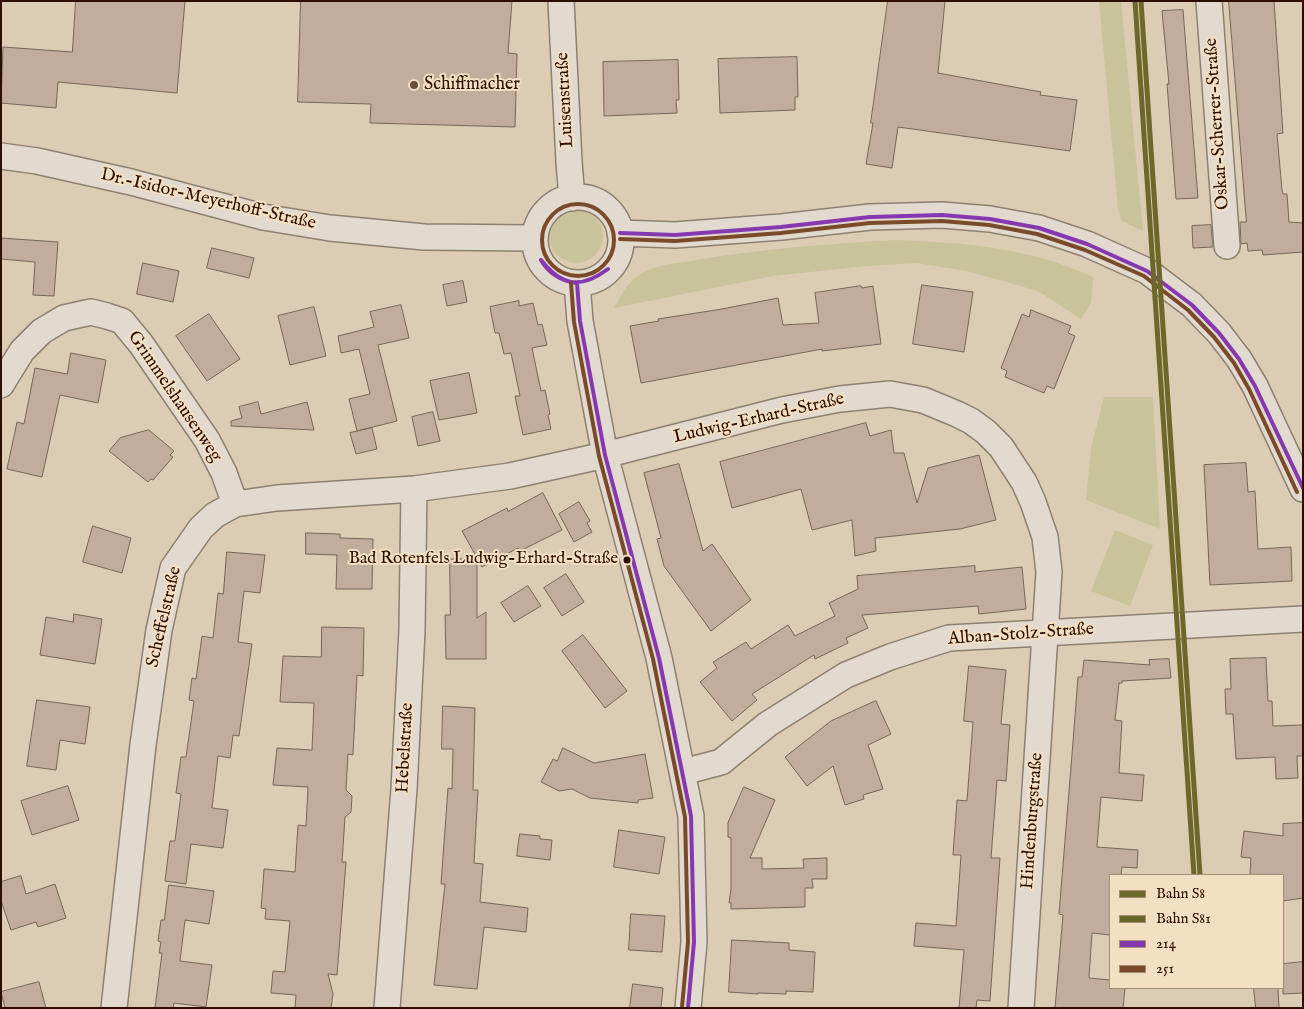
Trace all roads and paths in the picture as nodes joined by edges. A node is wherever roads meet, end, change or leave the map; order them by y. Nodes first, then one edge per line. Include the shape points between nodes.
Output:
1 (561, 1) edge
2 (1210, 1) edge
3 (1, 156) edge
4 (572, 198) junction
5 (620, 233) junction
6 (535, 238) junction
7 (1227, 246) dead end
8 (577, 283) junction
9 (1, 384) edge
10 (606, 455) junction
11 (414, 489) junction
12 (1303, 489) edge
13 (235, 504) junction
14 (1303, 619) edge
15 (1045, 634) junction
16 (683, 772) junction
17 (114, 1008) edge
18 (387, 1008) edge
19 (688, 1008) edge
20 (1021, 1008) edge

1 - 4 street, Luisenstraße
2 - 7 street, Oskar-Scherrer-Straße
3 - 6 street, Dr.-Isidor-Meyerhoff-Straße via 131,182 264,217 330,228 424,237
4 - 5 street via 582,197 603,205 611,213
4 - 6 street via 546,211
5 - 8 street via 617,258 610,268 589,282
5 - 12 street via 675,235 870,217 942,215 1039,228 1087,244 1147,271 1192,305 1219,333 1255,386
6 - 8 street via 538,255 546,269 565,281
8 - 10 street via 580,320
9 - 13 street, Grimmelshausenweg via 22,351 42,331 64,318 91,312 122,321 208,440
10 - 11 street, Scheffelstraße via 510,476
10 - 15 street, Ludwig-Erhard-Straße via 782,410 840,399 890,394 940,406 986,432 1001,447 1024,482 1042,528 1048,555
10 - 16 street via 660,658
11 - 13 street, Scheffelstraße
11 - 18 street, Hebelstraße via 406,761
13 - 17 street, Scheffelstraße via 215,515 202,528 172,568 159,630 143,745
14 - 15 street, Alban-Stolz-Straße
15 - 16 street, Alban-Stolz-Straße via 948,638 890,657 846,675 768,724 721,762
15 - 20 street, Hindenburgstraße
16 - 19 street via 691,816 693,872 694,942

